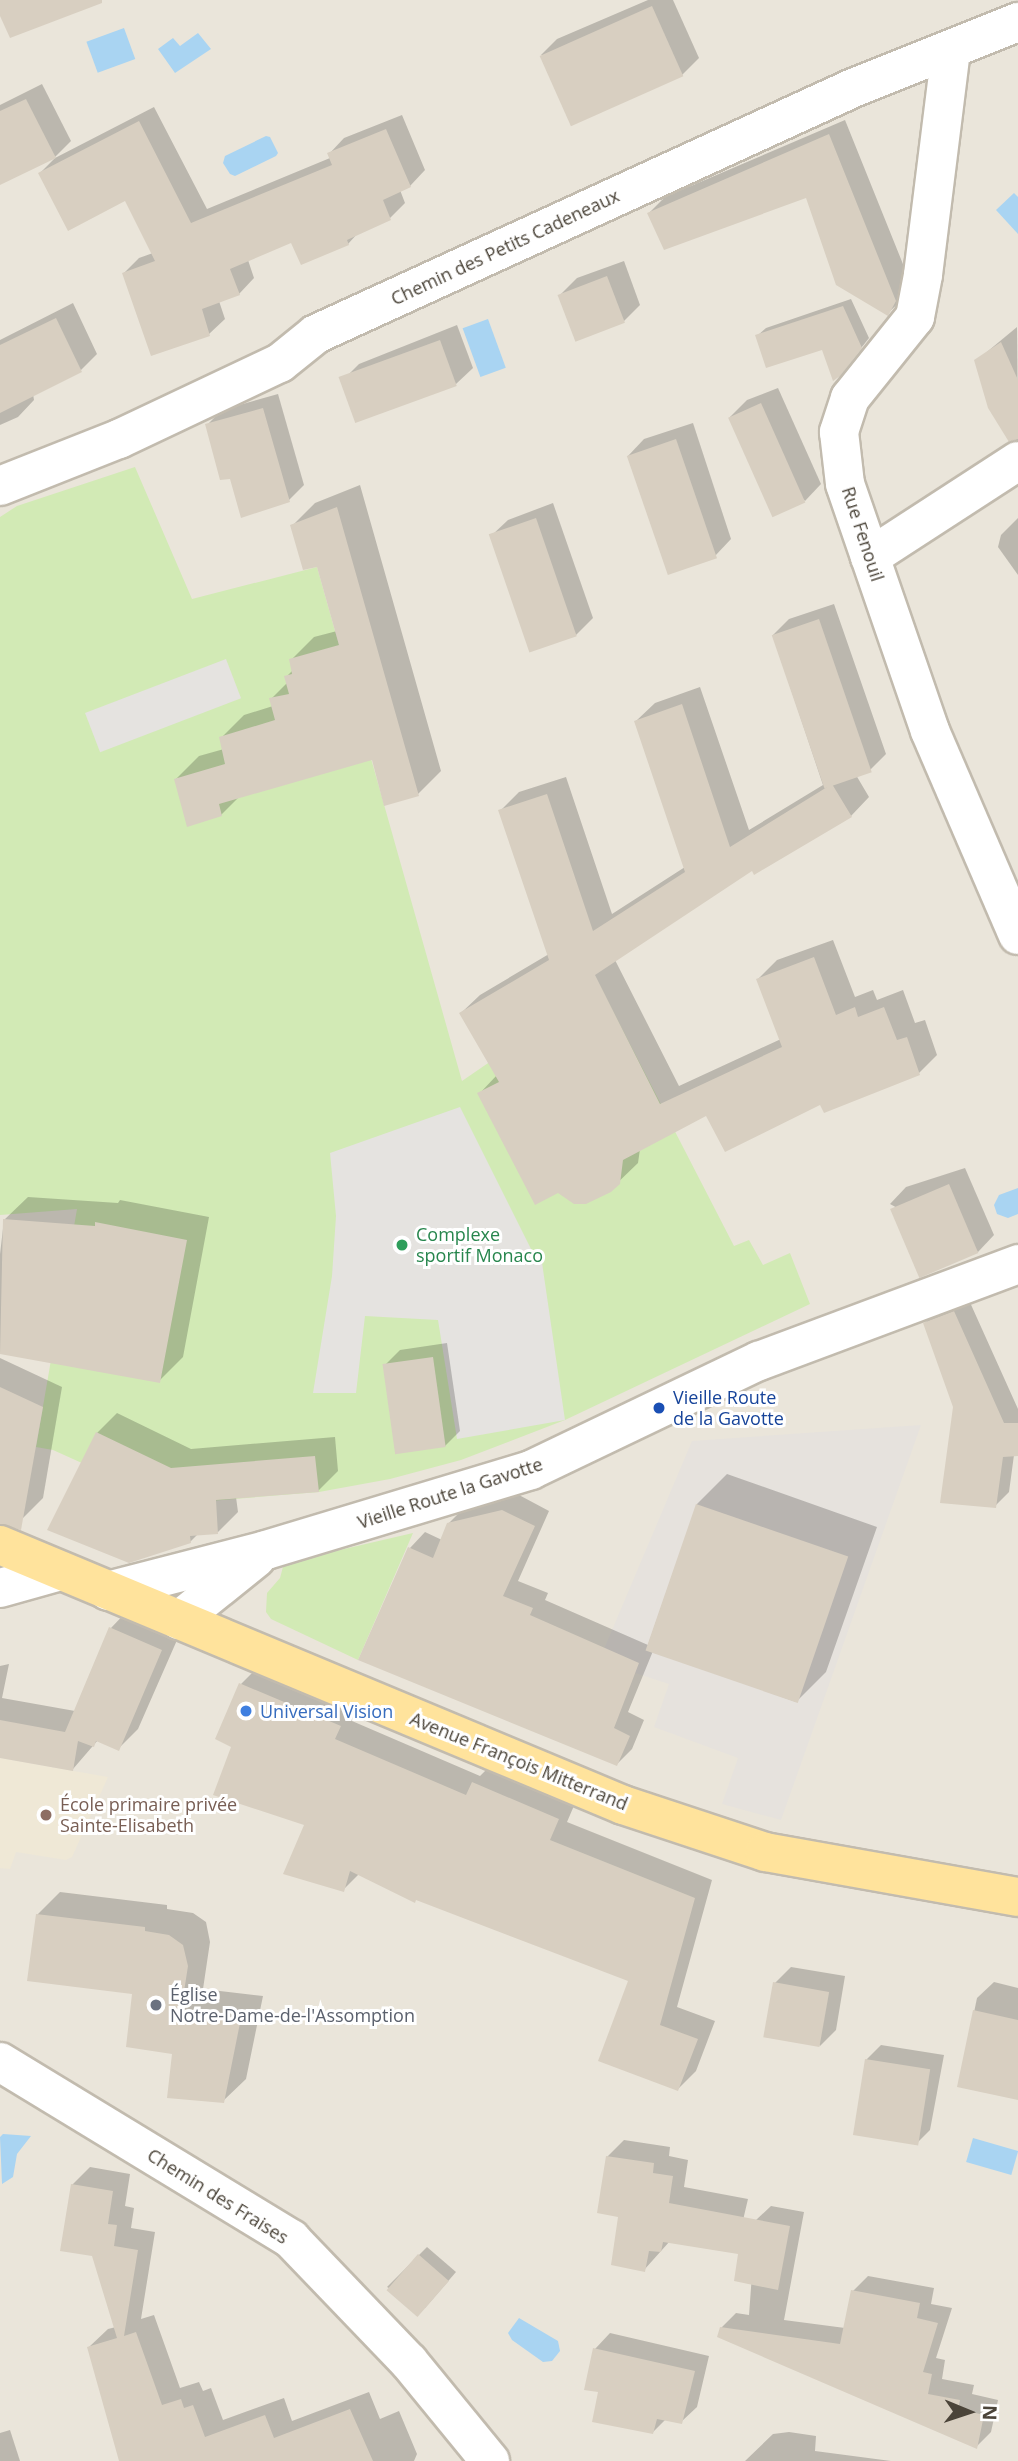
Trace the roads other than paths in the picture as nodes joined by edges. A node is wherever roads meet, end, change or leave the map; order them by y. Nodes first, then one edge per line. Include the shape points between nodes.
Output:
1 (1018, 22) edge
2 (951, 50) junction
3 (1018, 461) edge
4 (0, 486) edge
5 (870, 557) junction
6 (1018, 935) edge
7 (1018, 1264) edge
8 (0, 1545) edge
9 (266, 1550) junction
10 (61, 1571) junction
11 (0, 1588) edge
12 (108, 1591) junction
13 (179, 1619) junction
14 (1018, 1897) edge
15 (0, 2062) edge
16 (490, 2461) edge

1 - 2 street, Chemin des Petits Cadeneaux
2 - 4 street, Chemin des Petits Cadeneaux via 853,88 316,334 280,363 119,439
2 - 5 street, Rue Fenouil via 915,317 850,398 839,432 845,484
3 - 5 street
5 - 6 street, Rue Fenouil via 930,730
7 - 9 street, Vieille Route la Gavotte via 759,1361 531,1470
8 - 10 main road, Avenue François Mitterrand
9 - 12 street, Vieille Route la Gavotte
9 - 13 street, Vieille Route la Gavotte
10 - 11 street
10 - 12 main road, Avenue François Mitterrand
12 - 13 main road, Avenue François Mitterrand
13 - 14 main road, Avenue François Mitterrand via 623,1805 765,1852
15 - 16 street, Chemin des Fraises via 291,2239 409,2362

